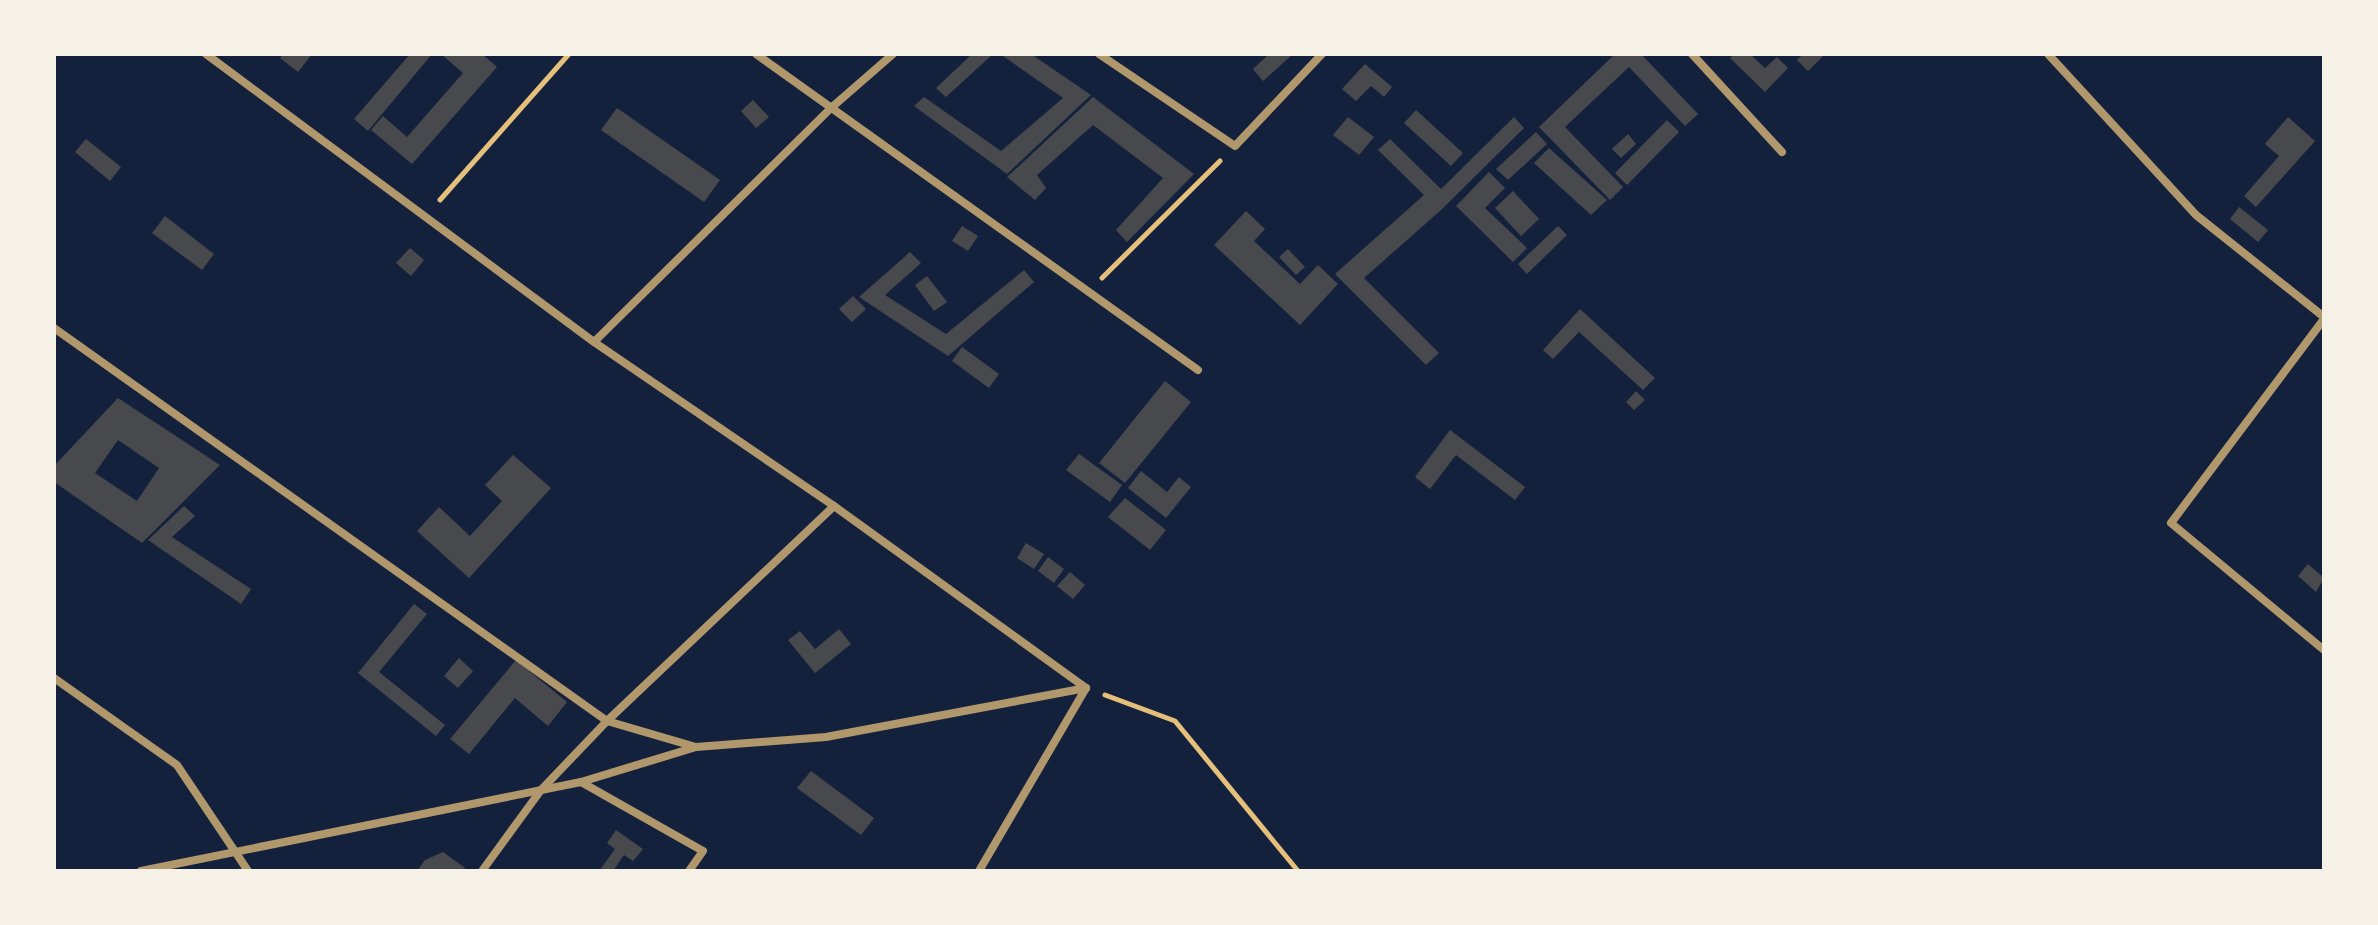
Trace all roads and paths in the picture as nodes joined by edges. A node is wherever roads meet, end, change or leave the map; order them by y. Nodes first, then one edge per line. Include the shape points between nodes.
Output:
1 (206, 54) edge
2 (569, 54) edge
3 (756, 54) edge
4 (893, 54) edge
5 (1099, 54) edge
6 (1322, 54) edge
7 (1692, 54) edge
8 (2048, 54) edge
9 (831, 108) junction
10 (1235, 146) junction
11 (1782, 152) dead end
12 (424, 217) junction
13 (1088, 292) junction
14 (2324, 318) edge
15 (54, 328) edge
16 (594, 342) junction
17 (1198, 370) dead end
18 (834, 506) junction
19 (2324, 650) edge
20 (54, 678) edge
21 (1086, 688) junction
22 (607, 721) junction
23 (696, 747) junction
24 (581, 782) junction
25 (541, 790) junction
26 (231, 850) junction
27 (141, 871) edge
28 (248, 871) edge
29 (482, 871) edge
30 (689, 871) edge
31 (979, 871) edge
32 (1298, 871) edge

1 - 12 street
2 - 12 path
3 - 9 street
4 - 9 street
5 - 10 street
6 - 10 street
7 - 11 street
8 - 14 street via 2196,215
9 - 13 street
9 - 16 street
10 - 13 path
12 - 16 street
13 - 17 street
14 - 19 street via 2171,523
15 - 22 street
16 - 18 street
18 - 21 street
18 - 22 street
20 - 26 street via 177,765
21 - 23 street via 826,737
21 - 31 street
21 - 32 path via 1175,721
22 - 23 street
22 - 25 street
23 - 24 street
24 - 25 street
24 - 30 street via 703,851
25 - 26 street
25 - 29 street
26 - 27 street
26 - 28 street

